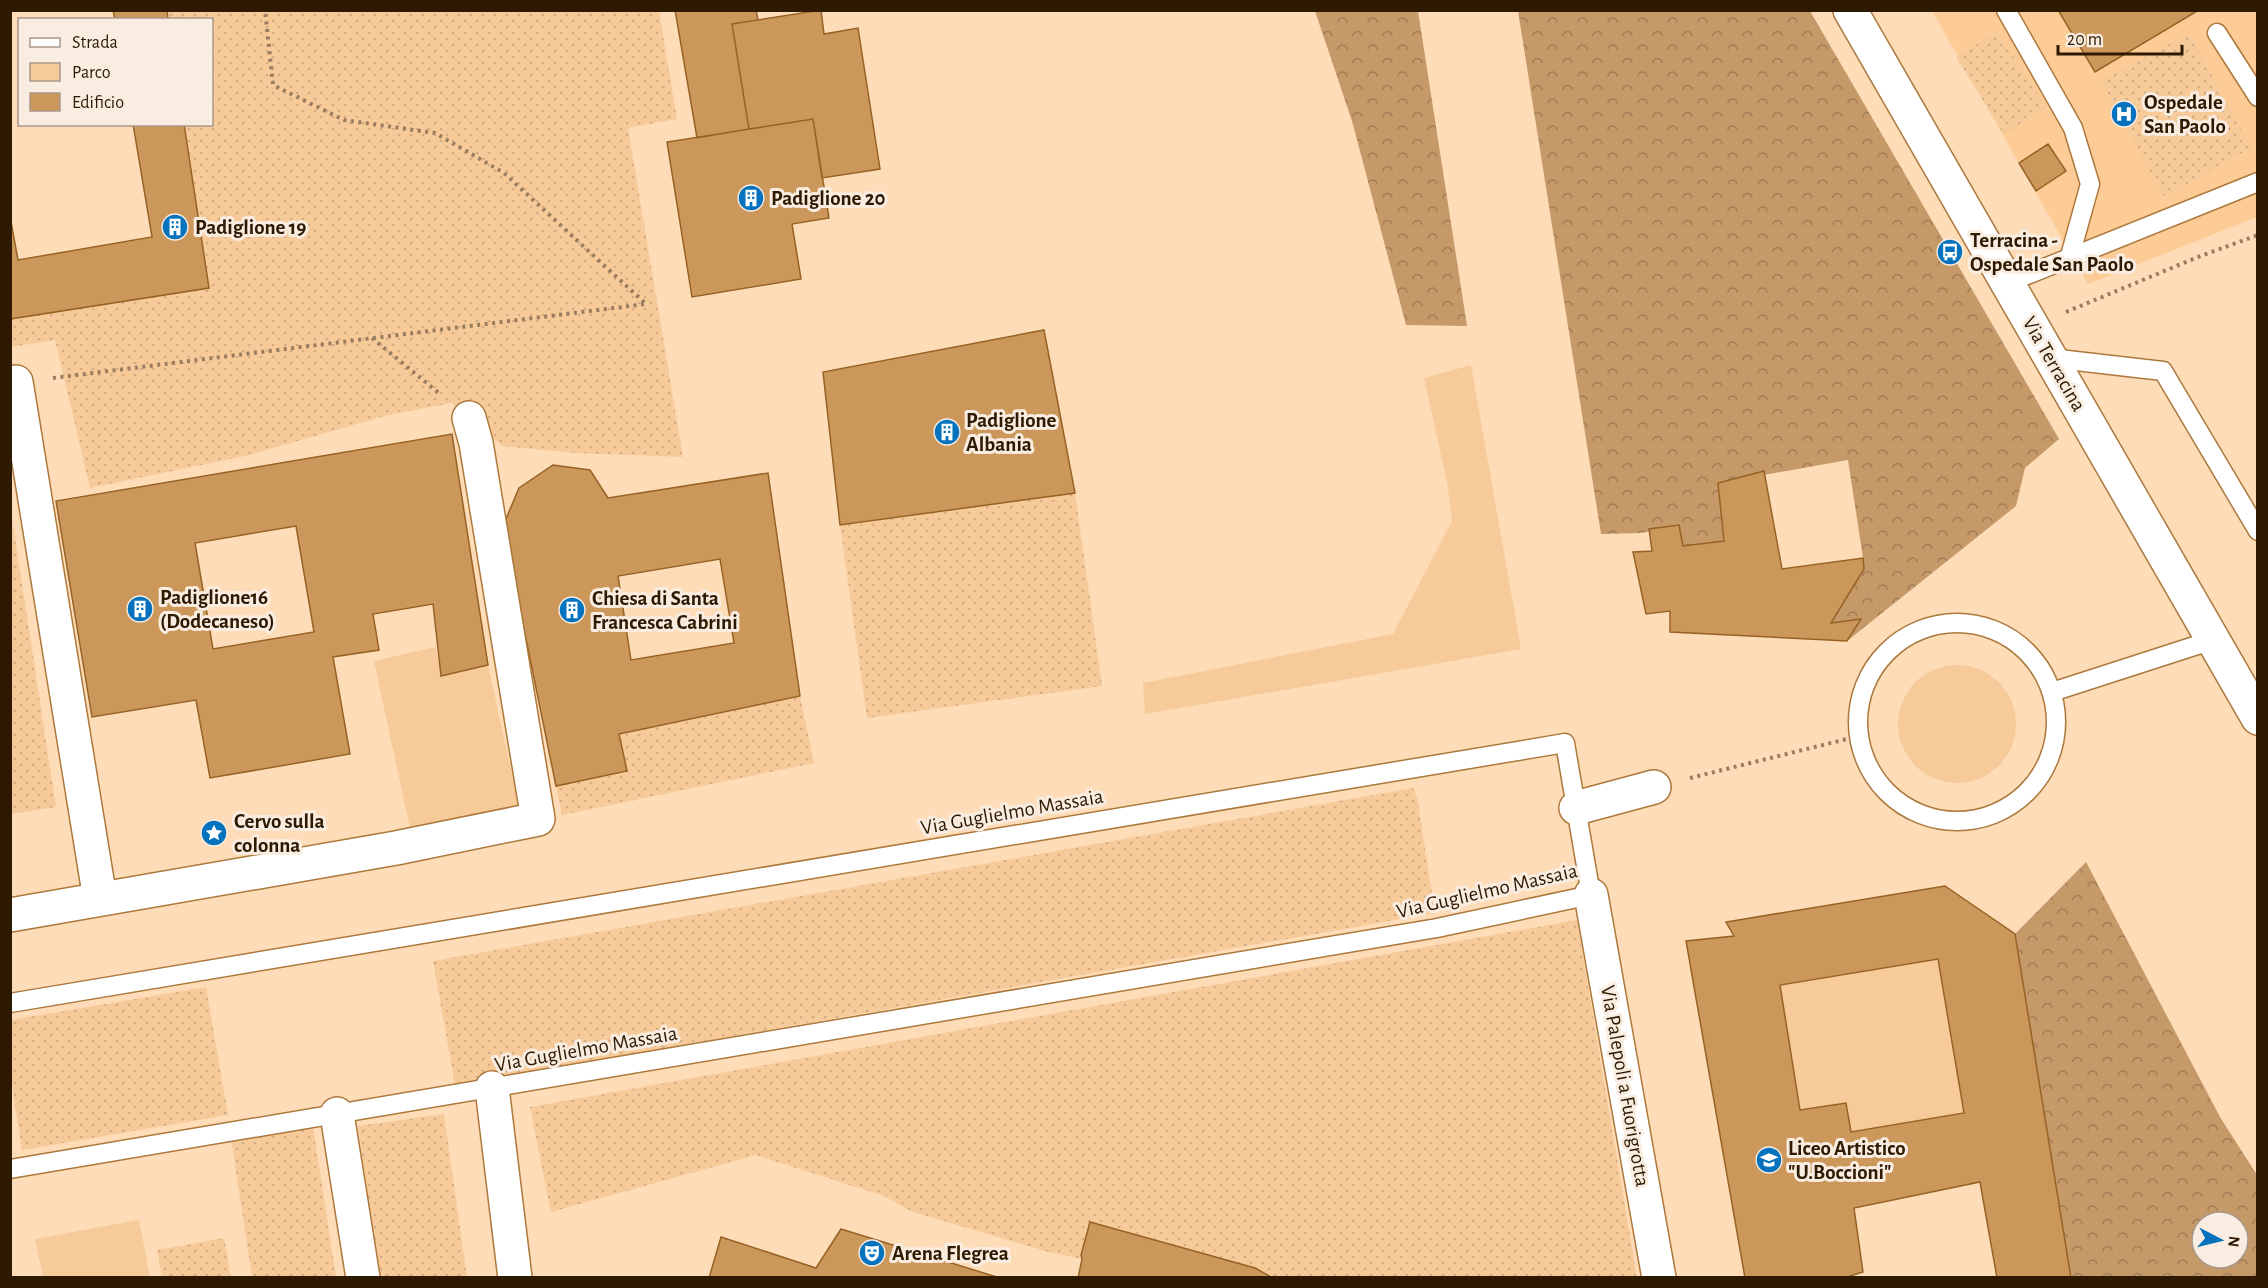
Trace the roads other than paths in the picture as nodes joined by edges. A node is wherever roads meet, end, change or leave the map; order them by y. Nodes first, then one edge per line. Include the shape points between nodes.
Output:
1 (1850, 10) edge
2 (2006, 10) edge
3 (2217, 33) dead end
4 (2258, 97) edge
5 (2258, 182) edge
6 (2070, 256) junction
7 (2007, 283) junction
8 (2050, 358) junction
9 (16, 382) road end
10 (469, 418) road end
11 (2258, 531) edge
12 (2212, 640) junction
13 (2052, 692) junction
14 (2258, 718) edge
15 (1654, 787) road end
16 (1576, 808) junction
17 (1591, 895) junction
18 (100, 899) junction
19 (10, 915) edge
20 (10, 1003) edge
21 (492, 1088) junction
22 (337, 1114) junction
23 (10, 1169) edge
24 (363, 1278) edge
25 (515, 1278) edge
26 (1659, 1278) edge

1 - 7 street, Via Terracina
2 - 6 lane via 2073,128 2090,184
3 - 4 lane
5 - 6 lane
6 - 7 lane
7 - 8 street, Via Terracina
8 - 11 lane via 2163,371
8 - 12 street, Via Terracina
9 - 18 street
10 - 18 street via 538,819 396,848
12 - 13 lane
12 - 14 street, Via Terracina
13 - 13 lane via 2038,663 2014,640 1984,626 1951,622 1920,630 1892,647 1871,672 1859,703 1858,736 1869,767 1888,794 1915,812 1946,821 1979,819 2009,807 2034,785 2050,757 2056,725
15 - 16 street
16 - 17 lane, Via Guglielmo Massaia
16 - 20 lane, Via Guglielmo Massaia via 1565,743
17 - 21 lane, Via Guglielmo Massaia via 1437,928
17 - 26 street, Via Palepoli a Fuorigrotta
18 - 19 street
21 - 22 lane, Via Guglielmo Massaia
21 - 25 street
22 - 23 lane, Via Guglielmo Massaia
22 - 24 street

